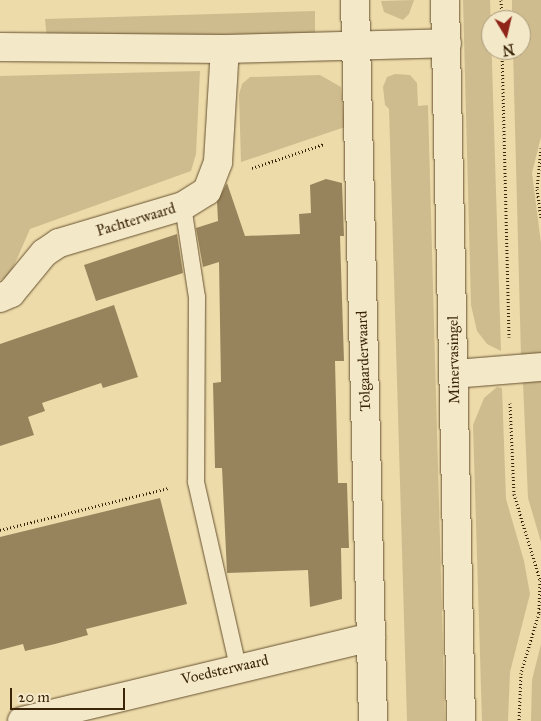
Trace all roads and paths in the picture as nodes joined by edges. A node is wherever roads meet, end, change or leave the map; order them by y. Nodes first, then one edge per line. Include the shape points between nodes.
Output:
1 (355, 0) edge
2 (445, 0) edge
3 (1, 39) edge
4 (355, 43) junction
5 (447, 43) junction
6 (225, 49) junction
7 (357, 133) junction
8 (541, 148) edge
9 (211, 181) junction
10 (183, 206) junction
11 (541, 219) edge
12 (0, 298) edge
13 (541, 367) edge
14 (454, 374) junction
15 (196, 482) junction
16 (0, 530) edge
17 (371, 636) junction
18 (238, 668) junction
19 (22, 721) edge
20 (374, 721) edge
21 (461, 721) edge

1 - 4 street, Tolgaarderwaard
2 - 5 street, Minervasingel
3 - 6 street via 46,49
4 - 5 street
4 - 6 street
4 - 7 street, Tolgaarderwaard
5 - 14 street, Minervasingel
6 - 9 street, Pachterwaard via 218,162
7 - 9 path
7 - 17 street, Tolgaarderwaard
8 - 11 path via 536,189
9 - 10 street, Pachterwaard via 207,191
10 - 12 street, Pachterwaard via 60,243 44,253 11,293
10 - 15 lane via 196,297
13 - 14 street
14 - 21 street, Minervasingel
15 - 16 path
15 - 18 lane
17 - 18 street, Voedsterwaard
17 - 20 street, Tolgaarderwaard
18 - 19 street, Voedsterwaard

